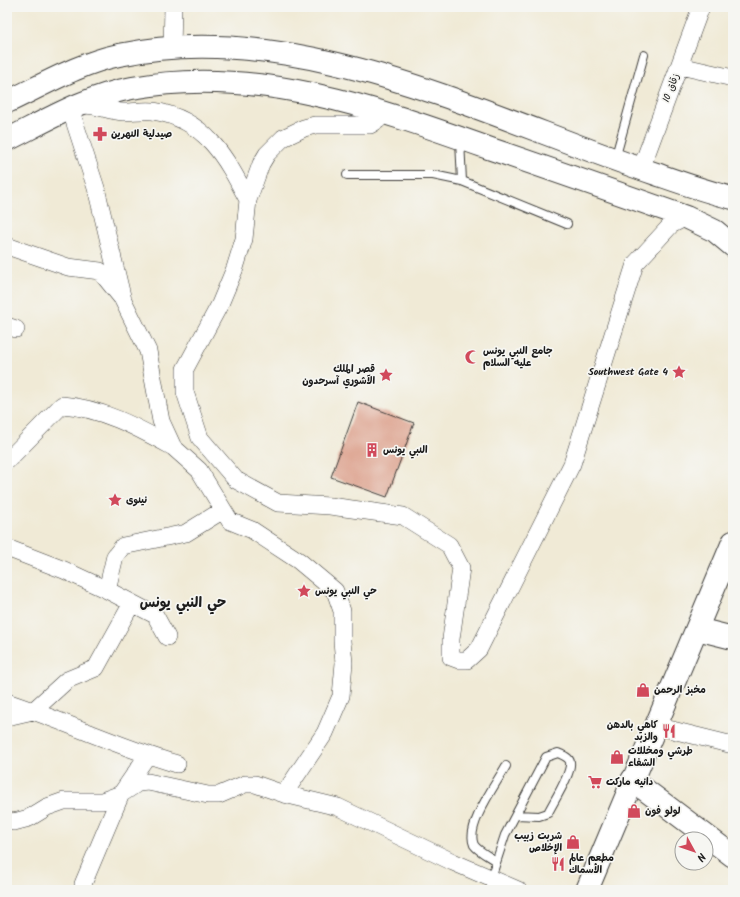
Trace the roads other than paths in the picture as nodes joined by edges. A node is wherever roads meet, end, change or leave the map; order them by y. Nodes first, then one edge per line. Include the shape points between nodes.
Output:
1 (173, 7) edge
2 (701, 7) edge
3 (172, 48) junction
4 (644, 55) dead end
5 (680, 66) junction
6 (390, 77) junction
7 (733, 78) edge
8 (7, 102) edge
9 (73, 106) junction
10 (383, 111) junction
11 (460, 138) junction
12 (7, 140) edge
13 (614, 160) junction
14 (641, 169) junction
15 (347, 175) dead end
16 (462, 181) junction
17 (727, 195) edge
18 (248, 200) junction
19 (686, 217) junction
20 (567, 224) dead end
21 (7, 246) edge
22 (733, 246) edge
23 (123, 300) junction
24 (173, 447) junction
25 (7, 461) edge
26 (223, 510) junction
27 (733, 542) edge
28 (7, 548) edge
29 (107, 590) junction
30 (132, 603) junction
31 (697, 629) junction
32 (167, 637) dead end
33 (733, 638) edge
34 (7, 702) edge
35 (33, 711) junction
36 (7, 717) edge
37 (656, 726) junction
38 (733, 745) edge
39 (147, 756) junction
40 (177, 764) dead end
41 (506, 766) dead end
42 (632, 780) junction
43 (121, 794) junction
44 (284, 794) junction
45 (516, 815) junction
46 (7, 821) edge
47 (733, 856) edge
48 (496, 861) junction
49 (491, 878) junction
50 (83, 884) dead end
51 (518, 890) edge
52 (587, 890) edge

1 - 3 street
2 - 5 street, زقاق 10
3 - 6 main road via 272,52
3 - 8 main road via 118,55 98,61
4 - 13 lane
5 - 7 street
5 - 14 street, زقاق 10
6 - 10 main road
6 - 13 main road
9 - 10 main road via 130,88 205,82 238,83 297,91
9 - 12 main road
9 - 18 street via 94,105 124,112 152,111 185,121 223,154
9 - 23 street
10 - 11 main road
10 - 18 street via 375,123 315,125 283,138 261,164
11 - 16 lane
11 - 19 main road
13 - 14 main road
14 - 17 main road
15 - 16 lane via 433,175
16 - 20 lane
18 - 19 street via 244,239 235,268 220,304 185,369 185,392 200,438 236,480 278,503 330,506 403,516 449,545 461,568 451,639 451,657 459,660 467,660 479,649 572,464 635,264 671,225
19 - 22 main road via 715,231
21 - 23 street via 68,267 100,271
23 - 24 street via 148,351 161,421
24 - 25 street via 105,414 62,405
24 - 26 street via 199,470
26 - 29 street via 186,533 123,546 115,556
26 - 44 street via 230,521 252,530 299,561 335,591 342,611 344,663 341,696 325,733
27 - 31 main road
28 - 29 street
29 - 30 street
30 - 32 street via 155,615
30 - 35 street via 96,668 67,680
31 - 33 main road
31 - 37 main road
34 - 35 street
35 - 36 street
35 - 39 street
37 - 38 street
37 - 42 main road
39 - 40 street
39 - 43 street
41 - 48 lane via 475,821 472,836 475,846
42 - 47 main road
42 - 52 main road
43 - 44 street via 138,783 148,782 208,795 219,795 245,784 255,784
43 - 46 street via 102,801 64,801 47,807 29,818
43 - 50 street
44 - 49 street via 338,807
45 - 45 lane via 546,757 558,753 566,756 570,762 569,773 548,813 539,816
45 - 48 lane via 505,835
48 - 49 lane
49 - 51 street

